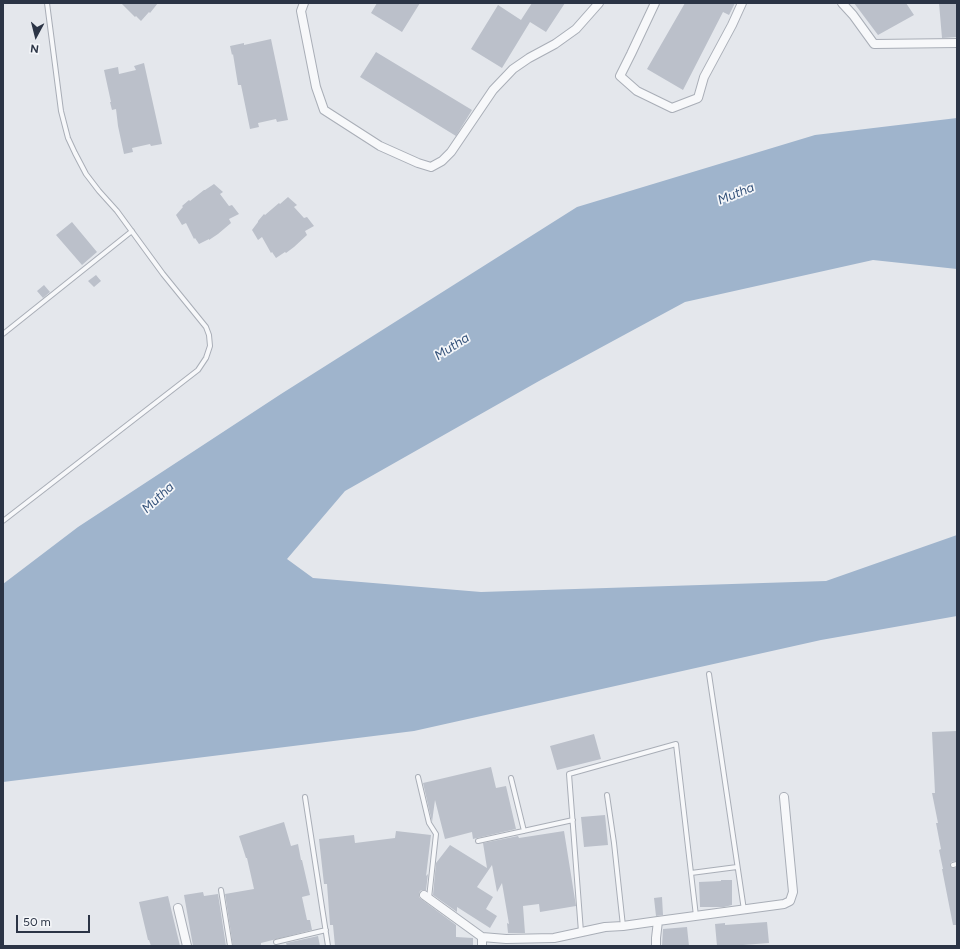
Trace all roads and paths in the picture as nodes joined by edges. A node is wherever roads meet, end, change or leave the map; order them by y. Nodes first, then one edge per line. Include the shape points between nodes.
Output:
1 (47, 3) edge
2 (304, 3) edge
3 (599, 3) edge
4 (655, 3) edge
5 (742, 3) edge
6 (842, 3) edge
7 (957, 42) edge
8 (132, 231) junction
9 (3, 334) edge
10 (3, 521) edge
11 (709, 674) dead end
12 (418, 777) dead end
13 (511, 778) dead end
14 (607, 795) dead end
15 (305, 797) dead end
16 (784, 797) dead end
17 (573, 820) junction
18 (524, 831) junction
19 (478, 841) dead end
20 (737, 867) junction
21 (691, 873) junction
22 (221, 890) dead end
23 (426, 897) joint
24 (178, 908) dead end
25 (744, 910) junction
26 (696, 916) junction
27 (658, 921) junction
28 (623, 926) junction
29 (326, 930) junction
30 (581, 932) junction
31 (482, 937) junction
32 (276, 942) dead end
33 (187, 946) edge
34 (230, 946) edge
35 (328, 946) edge
36 (482, 946) edge
37 (656, 946) edge

1 - 8 lane via 61,111 68,138 86,174
2 - 3 street via 301,11 316,87 324,110 380,146 431,167 451,152 493,90 513,69 576,29
4 - 5 street via 620,76 637,92 672,108 698,98 704,77
6 - 7 street via 874,44
8 - 9 lane
8 - 10 lane via 206,327 210,346 206,358 198,370
11 - 20 lane
12 - 23 lane via 429,823 436,834
13 - 18 lane
14 - 28 lane
15 - 29 lane
16 - 25 street via 793,892 790,901
17 - 18 lane
17 - 21 lane via 569,774 676,744
17 - 30 lane
18 - 19 lane
20 - 21 lane
20 - 25 lane
21 - 26 lane
22 - 34 lane
23 - 31 street
24 - 33 street
25 - 26 street
26 - 27 street
27 - 28 street
27 - 37 street
28 - 30 street
29 - 32 lane
29 - 35 lane
30 - 31 street via 554,938
31 - 36 street

